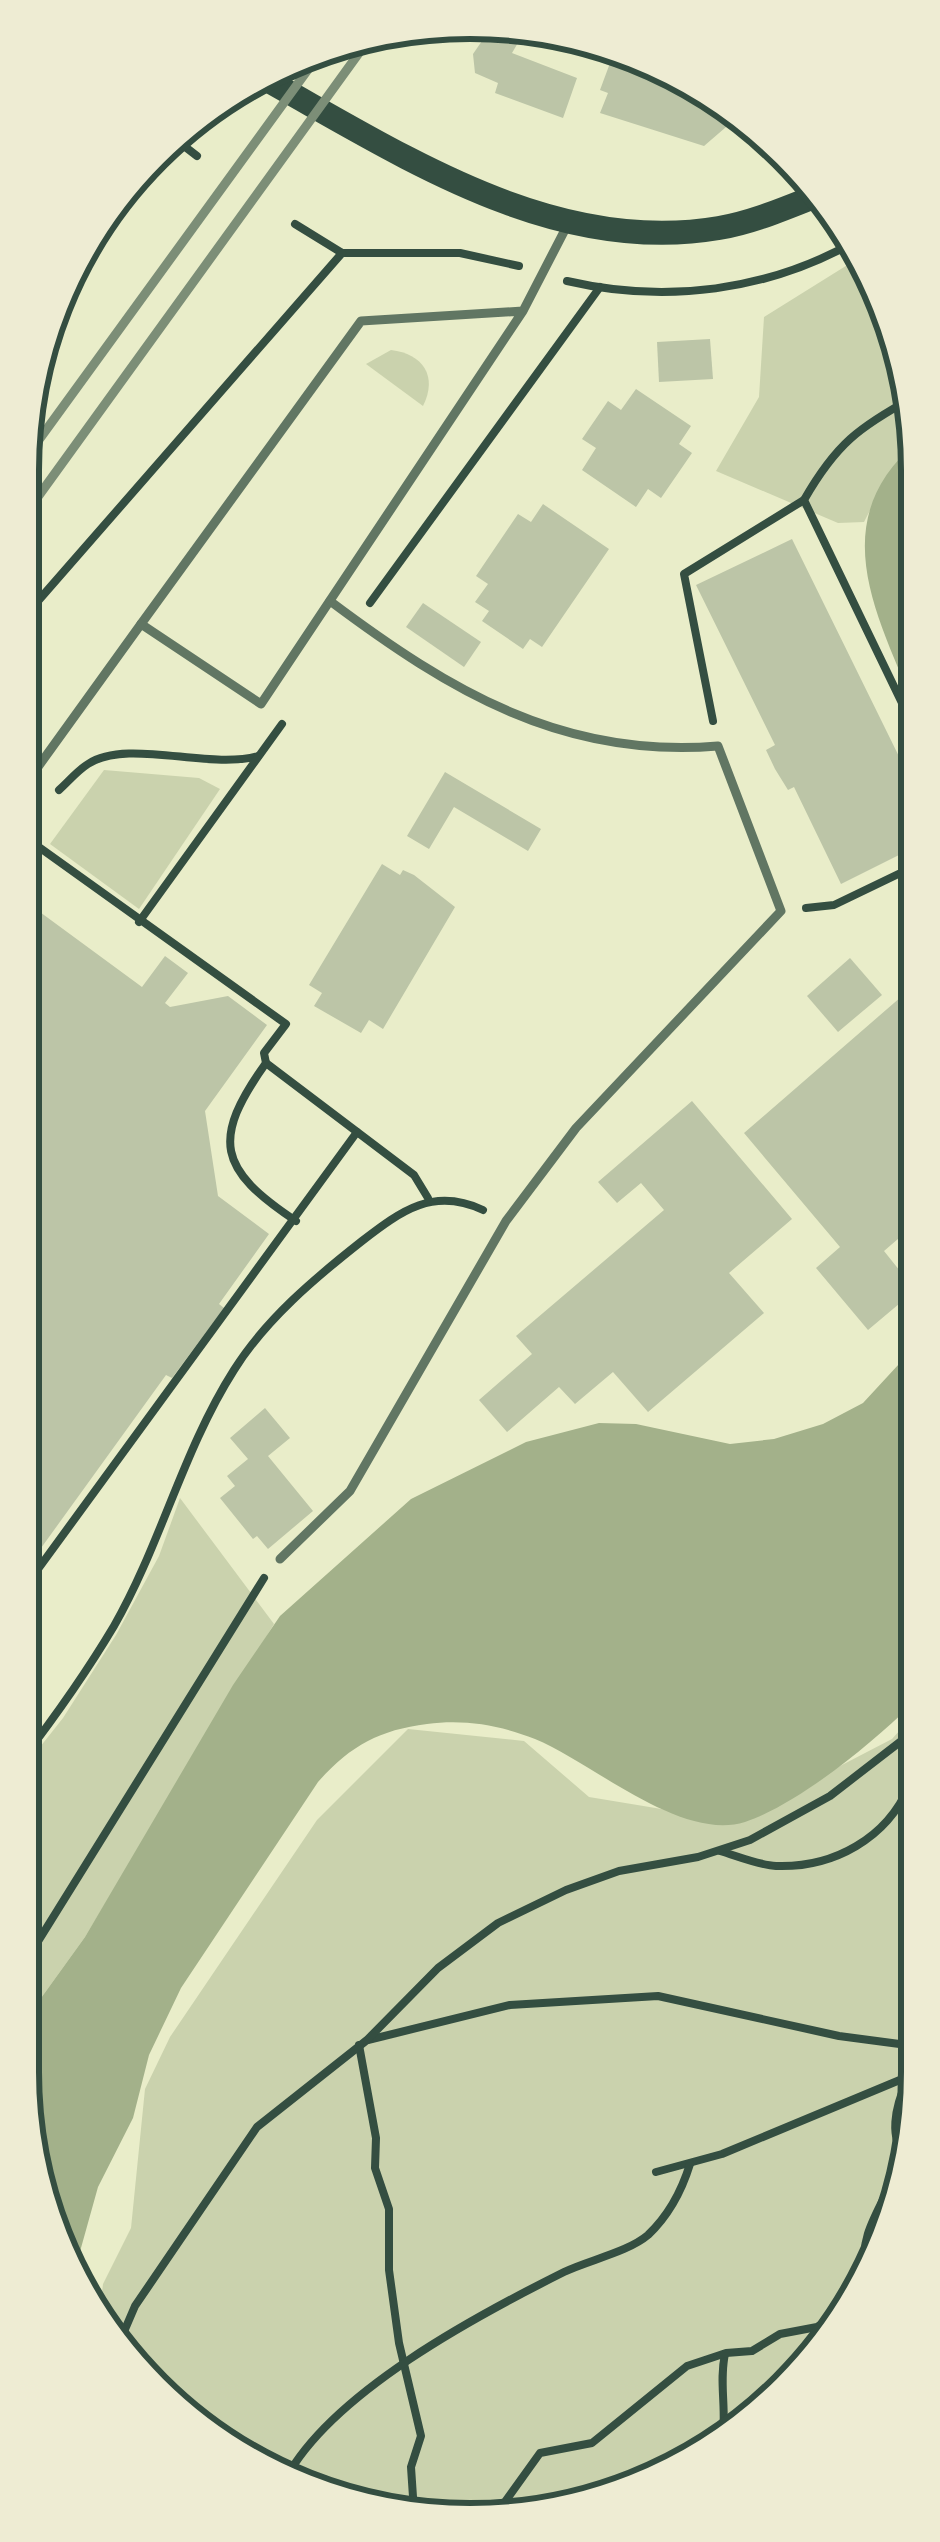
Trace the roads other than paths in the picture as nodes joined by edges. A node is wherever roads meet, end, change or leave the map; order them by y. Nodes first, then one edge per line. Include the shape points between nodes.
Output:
1 (276, 85) edge
2 (805, 199) edge
3 (569, 222) junction
4 (523, 311) junction
5 (330, 601) junction
6 (141, 624) junction
7 (39, 766) edge
8 (280, 1559) road end

1 - 3 main road via 463,185
2 - 3 main road via 721,228 624,232
3 - 4 lane
4 - 5 lane
4 - 6 lane via 361,322
5 - 6 lane via 261,704
5 - 8 lane via 497,711 608,744 718,746 781,911 576,1128 506,1221 350,1491
6 - 7 lane

